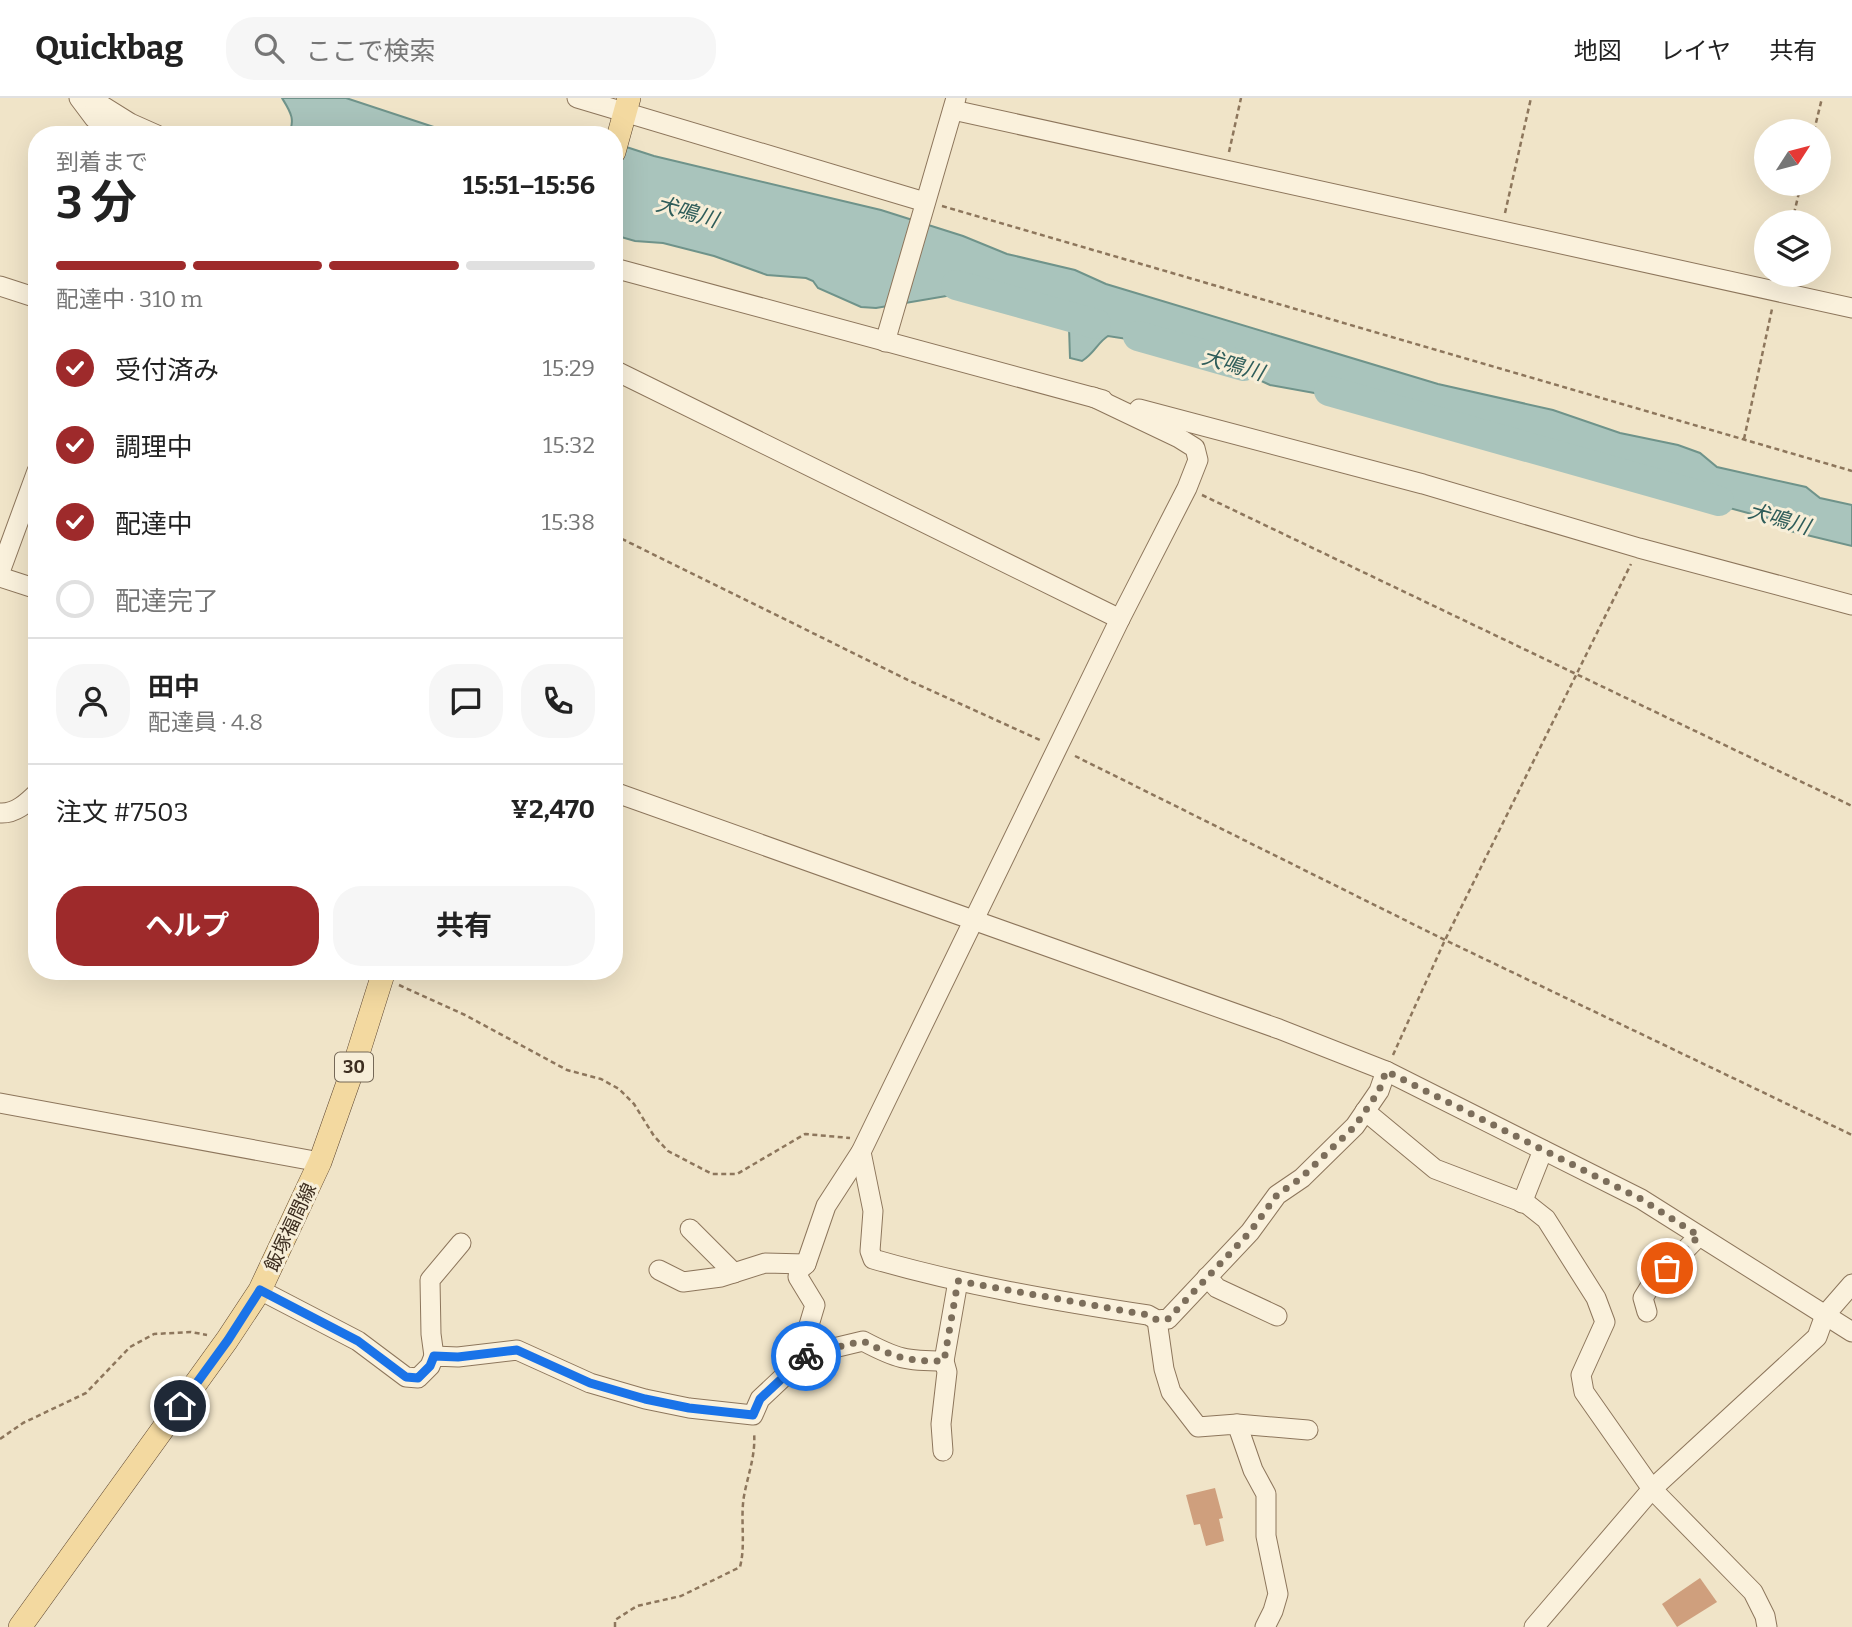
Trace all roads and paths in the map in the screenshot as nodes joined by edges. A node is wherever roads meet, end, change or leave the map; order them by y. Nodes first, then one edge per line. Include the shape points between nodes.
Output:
1 (79, 98) edge
2 (90, 98) edge
3 (577, 98) edge
4 (1241, 98) edge
5 (1531, 98) edge
6 (1822, 98) edge
7 (955, 104) edge
8 (626, 110) edge
9 (1817, 119) edge
10 (105, 126) edge
11 (137, 126) edge
12 (1225, 169) junction
13 (925, 202) junction
14 (1501, 230) junction
15 (623, 270) edge
16 (0, 286) edge
17 (1776, 291) junction
18 (28, 295) edge
19 (1852, 308) edge
20 (885, 342) junction
21 (623, 374) edge
22 (1093, 397) junction
23 (1744, 439) junction
24 (1852, 471) edge
25 (1187, 488) junction
26 (28, 496) edge
27 (623, 539) edge
28 (1639, 548) junction
29 (0, 574) edge
30 (28, 585) edge
31 (1852, 605) edge
32 (1120, 619) junction
33 (1577, 674) junction
34 (1058, 748) junction
35 (623, 795) edge
36 (28, 801) edge
37 (1852, 806) edge
38 (0, 813) edge
39 (973, 921) junction
40 (1445, 940) junction
41 (387, 980) edge
42 (394, 980) edge
43 (1386, 1071) junction
44 (0, 1103) edge
45 (1366, 1111) junction
46 (1852, 1135) edge
47 (864, 1146) junction
48 (1543, 1150) junction
49 (320, 1161) junction
50 (1522, 1202) junction
51 (691, 1229) dead end
52 (1699, 1236) junction
53 (461, 1242) dead end
54 (806, 1264) junction
55 (659, 1270) dead end
56 (734, 1273) junction
57 (1208, 1277) junction
58 (958, 1281) junction
59 (1852, 1284) edge
60 (260, 1290) junction
61 (1647, 1312) dead end
62 (1277, 1315) dead end
63 (1825, 1315) junction
64 (1157, 1320) junction
65 (1852, 1332) edge
66 (228, 1340) junction
67 (811, 1351) junction
68 (434, 1356) junction
69 (944, 1361) junction
70 (753, 1415) junction
71 (1237, 1423) junction
72 (1308, 1430) dead end
73 (0, 1439) edge
74 (943, 1451) dead end
75 (1652, 1489) junction
76 (20, 1627) edge
77 (615, 1627) edge
78 (1265, 1627) edge
79 (1534, 1627) edge
80 (1767, 1627) edge

1 - 10 street
2 - 11 street
3 - 8 street
4 - 12 path
5 - 14 path
6 - 9 path
7 - 12 street
7 - 13 street
8 - 13 street
12 - 14 street
13 - 20 street
13 - 23 path
14 - 17 street
15 - 20 street
16 - 18 street
17 - 19 street
17 - 23 path
20 - 22 street
21 - 32 street
22 - 25 street via 1195,448 1198,460
22 - 28 street via 1423,484
23 - 24 path
25 - 32 street
25 - 33 path
26 - 29 street
27 - 34 path via 910,681
28 - 31 street
28 - 33 path
29 - 30 street
32 - 34 street
33 - 37 path
33 - 40 path
34 - 39 street
34 - 40 path
35 - 39 street
36 - 38 street via 18,809
39 - 43 street
39 - 47 street
40 - 43 path
40 - 46 path
41 - 49 main road, 飯塚福間線 / 30
42 - 47 path via 567,1070 601,1079 634,1104 668,1151 712,1174 737,1174 805,1134
43 - 45 street
43 - 48 street
44 - 49 street
45 - 50 street via 1435,1169
45 - 57 street via 1301,1178 1277,1195
47 - 54 street via 825,1206
47 - 58 street via 873,1211 873,1259
48 - 50 street
48 - 52 street via 1641,1199
49 - 60 main road, 飯塚福間線 / 30
50 - 75 street via 1546,1219 1596,1298 1605,1322 1581,1375 1584,1392
51 - 56 street
52 - 61 street via 1651,1285 1643,1298
52 - 63 street
53 - 68 street via 430,1280
54 - 56 street via 765,1263
54 - 67 street via 797,1276 815,1305 809,1325
55 - 56 street via 683,1282
57 - 62 street via 1217,1288
57 - 64 street via 1168,1319
58 - 64 street
58 - 69 street
59 - 63 street
60 - 66 main road, 飯塚福間線 / 30
60 - 68 street via 358,1341 406,1377 418,1378
63 - 65 street
63 - 75 street via 1818,1337
64 - 71 street via 1171,1392 1198,1427
66 - 73 path via 191,1332 154,1334 130,1347 86,1393
66 - 76 main road, 飯塚福間線 / 30
67 - 69 street via 863,1341 894,1357
67 - 70 street via 760,1399
68 - 70 street via 517,1350 590,1383 645,1399
69 - 74 street
70 - 77 path via 756,1450 744,1497 740,1567 681,1596 637,1606 615,1620
71 - 72 street
71 - 78 street via 1266,1494 1266,1536 1278,1594
75 - 79 street
75 - 80 street via 1754,1592

